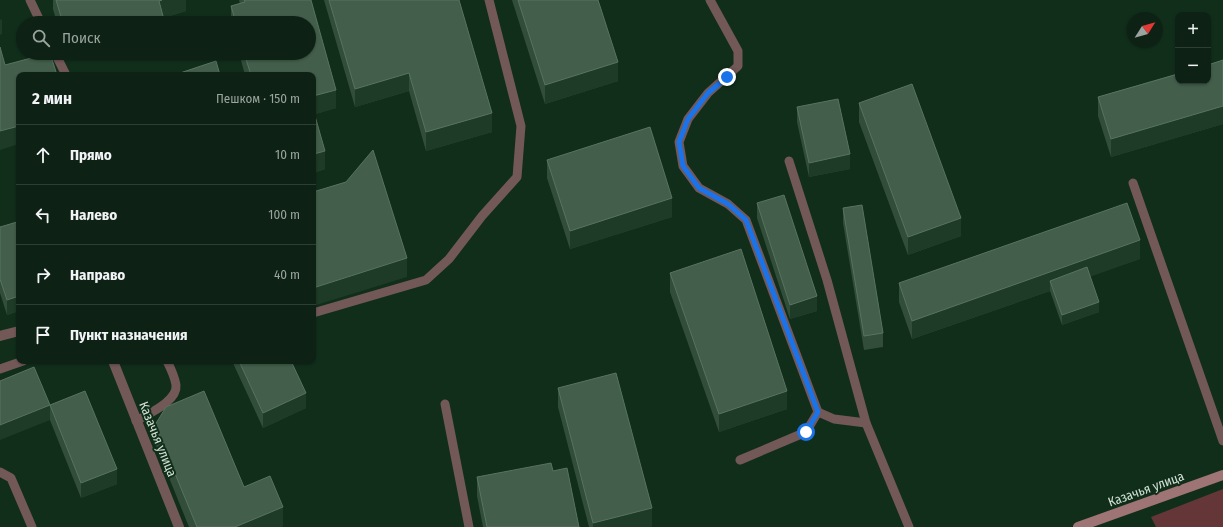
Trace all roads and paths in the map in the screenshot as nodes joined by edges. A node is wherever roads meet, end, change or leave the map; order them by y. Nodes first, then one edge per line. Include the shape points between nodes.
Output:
1 (30, 0) edge
2 (489, 0) edge
3 (710, 0) edge
4 (38, 16) edge
5 (58, 60) edge
6 (64, 72) edge
7 (789, 162) dead end
8 (1134, 183) dead end
9 (316, 312) edge
10 (16, 332) edge
11 (0, 336) edge
12 (16, 363) edge
13 (114, 364) edge
14 (168, 364) edge
15 (0, 369) edge
16 (445, 404) dead end
17 (818, 412) junction
18 (136, 421) junction
19 (866, 423) junction
20 (1223, 441) edge
21 (740, 460) dead end
22 (0, 472) edge
23 (1223, 475) edge
24 (32, 527) edge
25 (179, 527) edge
26 (469, 527) edge
27 (909, 527) edge
28 (1078, 527) edge

1 - 4 lane
2 - 9 lane via 521,126 516,177 449,259 426,280
3 - 17 lane via 738,50 738,66 708,93 688,119 679,142 683,166 699,188 728,204 746,220
5 - 6 lane
7 - 19 lane via 827,280
8 - 20 lane
10 - 11 street
12 - 15 lane
13 - 18 street, Казачья улица
14 - 18 lane via 176,385 175,394 167,402
16 - 26 lane
17 - 19 lane via 834,419
17 - 21 lane via 806,432
18 - 25 street, Казачья улица
19 - 27 lane
22 - 24 lane via 11,478
23 - 28 street, Казачья улица

